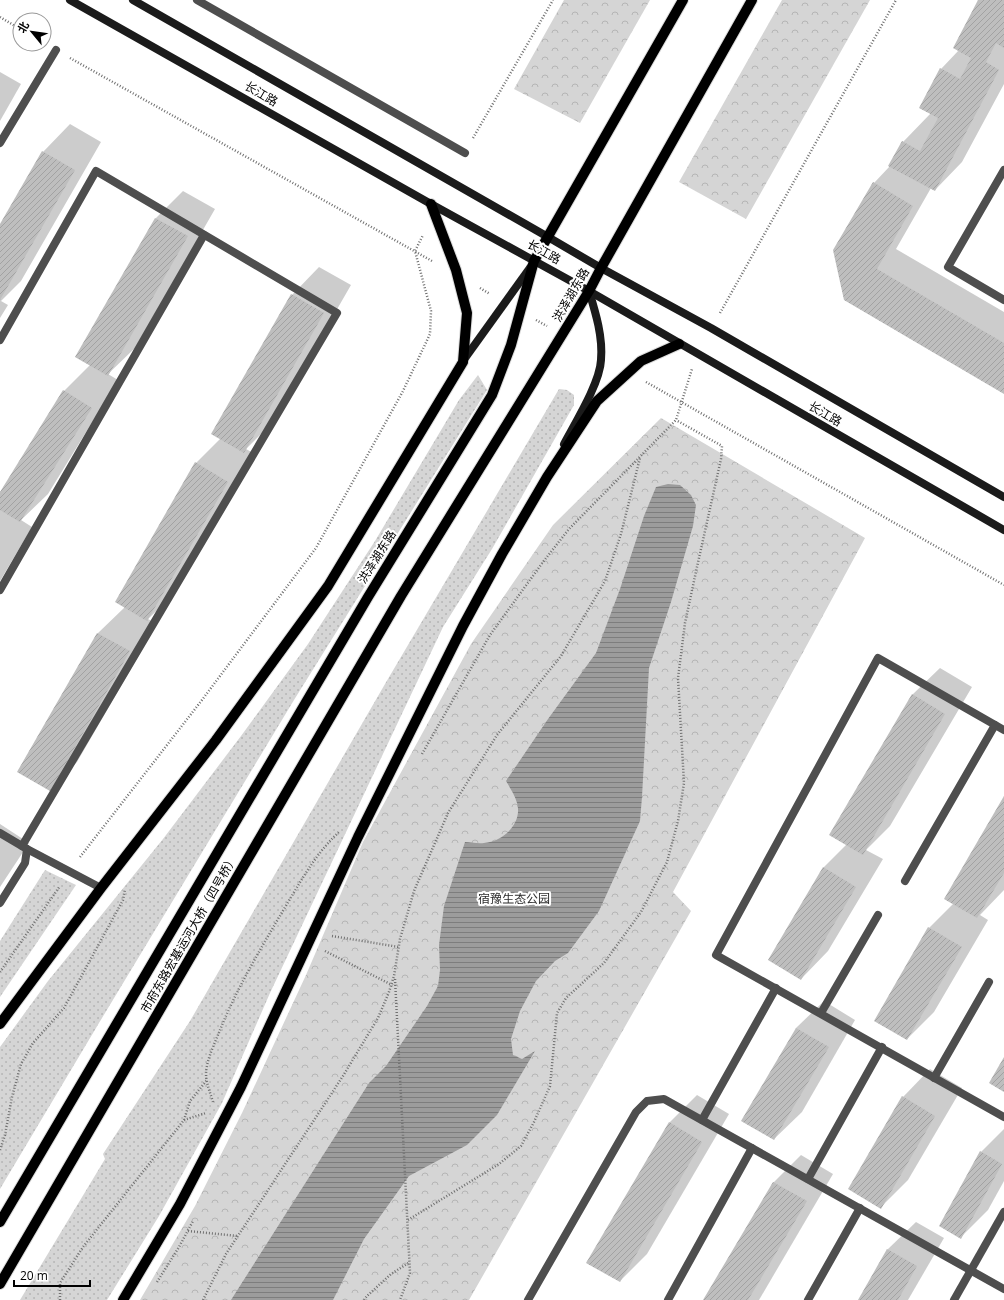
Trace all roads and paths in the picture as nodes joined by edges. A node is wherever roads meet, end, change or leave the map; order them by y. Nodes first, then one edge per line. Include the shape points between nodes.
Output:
1 (70, 0) edge
2 (133, 0) edge
3 (197, 0) edge
4 (552, 0) edge
5 (683, 0) edge
6 (752, 0) edge
7 (896, 0) edge
8 (0, 18) edge
9 (12, 25) edge
10 (56, 50) joint
11 (0, 143) edge
12 (465, 153) joint
13 (1004, 170) edge
14 (432, 208) junction
15 (204, 235) junction
16 (548, 237) junction
17 (414, 251) junction
18 (534, 261) junction
19 (601, 268) junction
20 (458, 276) junction
21 (589, 291) junction
22 (1004, 300) edge
23 (504, 302) junction
24 (520, 311) junction
25 (711, 328) junction
26 (563, 335) junction
27 (0, 340) edge
28 (679, 344) junction
29 (696, 354) junction
30 (462, 362) junction
31 (629, 372) junction
32 (682, 402) junction
33 (676, 420) junction
34 (640, 458) junction
35 (547, 477) junction
36 (1004, 497) edge
37 (1004, 530) edge
38 (1004, 585) edge
39 (0, 590) edge
40 (401, 596) joint
41 (368, 597) joint
42 (995, 725) junction
43 (1004, 730) edge
44 (421, 755) dead end
45 (340, 830) dead end
46 (0, 833) edge
47 (25, 848) junction
48 (69, 872) junction
49 (111, 875) junction
50 (905, 881) dead end
51 (101, 888) junction
52 (0, 903) edge
53 (878, 915) dead end
54 (329, 941) dead end
55 (327, 946) dead end
56 (399, 947) junction
57 (0, 972) edge
58 (394, 976) junction
59 (989, 982) dead end
60 (392, 984) junction
61 (776, 988) junction
62 (821, 1013) junction
63 (0, 1024) edge
64 (882, 1048) junction
65 (934, 1078) junction
66 (207, 1080) junction
67 (210, 1107) dead end
68 (207, 1112) dead end
69 (1004, 1117) edge
70 (184, 1120) junction
71 (702, 1120) junction
72 (752, 1148) junction
73 (0, 1150) edge
74 (808, 1179) junction
75 (860, 1208) junction
76 (1004, 1212) edge
77 (195, 1218) dead end
78 (408, 1220) junction
79 (0, 1222) edge
80 (188, 1231) junction
81 (238, 1236) junction
82 (410, 1262) junction
83 (971, 1270) junction
84 (0, 1284) edge
85 (154, 1287) dead end
86 (1004, 1289) edge
87 (60, 1300) edge
88 (123, 1300) edge
89 (203, 1300) edge
90 (364, 1300) edge
91 (400, 1300) edge
92 (528, 1300) edge
93 (668, 1300) edge
94 (808, 1300) edge
95 (954, 1300) edge

1 - 14 street, 长江路
2 - 16 street, 长江路
3 - 12 lane
4 - 12 path
5 - 16 main road, 洪泽湖东路
6 - 19 main road, 洪泽湖东路
7 - 25 path
8 - 9 path
10 - 11 lane
10 - 17 path
13 - 22 lane via 948,267
14 - 17 path
14 - 18 street, 长江路
14 - 20 main road
15 - 27 lane via 96,171
15 - 39 lane
15 - 47 lane via 337,313
16 - 18 main road, 洪泽湖东路
16 - 19 street, 长江路
17 - 20 path
17 - 48 path via 431,311 430,334 403,391 316,548
18 - 21 street, 长江路
18 - 23 street
18 - 24 main road, 洪泽湖东路
19 - 21 main road, 洪泽湖东路
19 - 25 street, 长江路
20 - 23 path
20 - 30 main road via 467,313
21 - 26 main road, 洪泽湖东路
21 - 28 street, 长江路
21 - 35 street via 600,328 602,361 595,384
23 - 30 street
24 - 26 path
24 - 41 main road, 洪泽湖东路 via 492,395
25 - 36 street, 长江路
26 - 40 main road, 洪泽湖东路
28 - 29 street, 长江路
28 - 31 main road via 641,361
29 - 32 path
29 - 37 street, 长江路
30 - 49 main road via 328,586 216,740
31 - 32 path
31 - 35 main road via 597,402
32 - 33 path
32 - 38 path
33 - 34 path
33 - 78 path via 722,446 685,624 678,678 684,783 678,821 667,862 632,925 604,963 566,998 557,1013 550,1086 521,1146 500,1164
34 - 44 path via 569,529 543,562 490,635
34 - 56 path via 621,534 605,581 561,656 497,735 448,813 414,891
35 - 88 main road via 502,554 453,647 358,837 241,1087 180,1204
40 - 84 main road, 市府东路宏基运河大桥（四号桥）
41 - 79 main road, 市府东路宏基运河大桥（四号桥）
42 - 43 lane
42 - 50 lane
42 - 61 lane via 878,658 716,955
45 - 66 path via 309,867 231,1002 210,1055
46 - 47 lane
47 - 48 lane
47 - 52 lane via 26,863
48 - 51 lane
48 - 57 path
49 - 51 main road
49 - 73 path via 125,888 123,900 64,1008 33,1043 21,1064
51 - 63 main road
53 - 62 lane
54 - 56 path via 332,936
55 - 60 path via 325,951
56 - 58 path
58 - 60 path
58 - 78 path
59 - 65 lane
60 - 81 path via 378,1018 343,1076
61 - 62 lane
61 - 71 lane
62 - 64 lane
64 - 65 lane
64 - 74 lane
65 - 69 lane
66 - 67 path via 213,1102
66 - 70 path via 190,1101
68 - 70 path
70 - 87 path via 83,1247 60,1282
71 - 72 lane
71 - 92 lane via 664,1099 647,1101 636,1112
72 - 74 lane
72 - 93 lane
74 - 75 lane
75 - 83 lane
75 - 94 lane
76 - 83 lane
77 - 80 path
78 - 82 path
80 - 81 path
80 - 85 path
81 - 89 path
82 - 90 path via 391,1274
82 - 91 path via 410,1273
83 - 86 lane
83 - 95 lane

